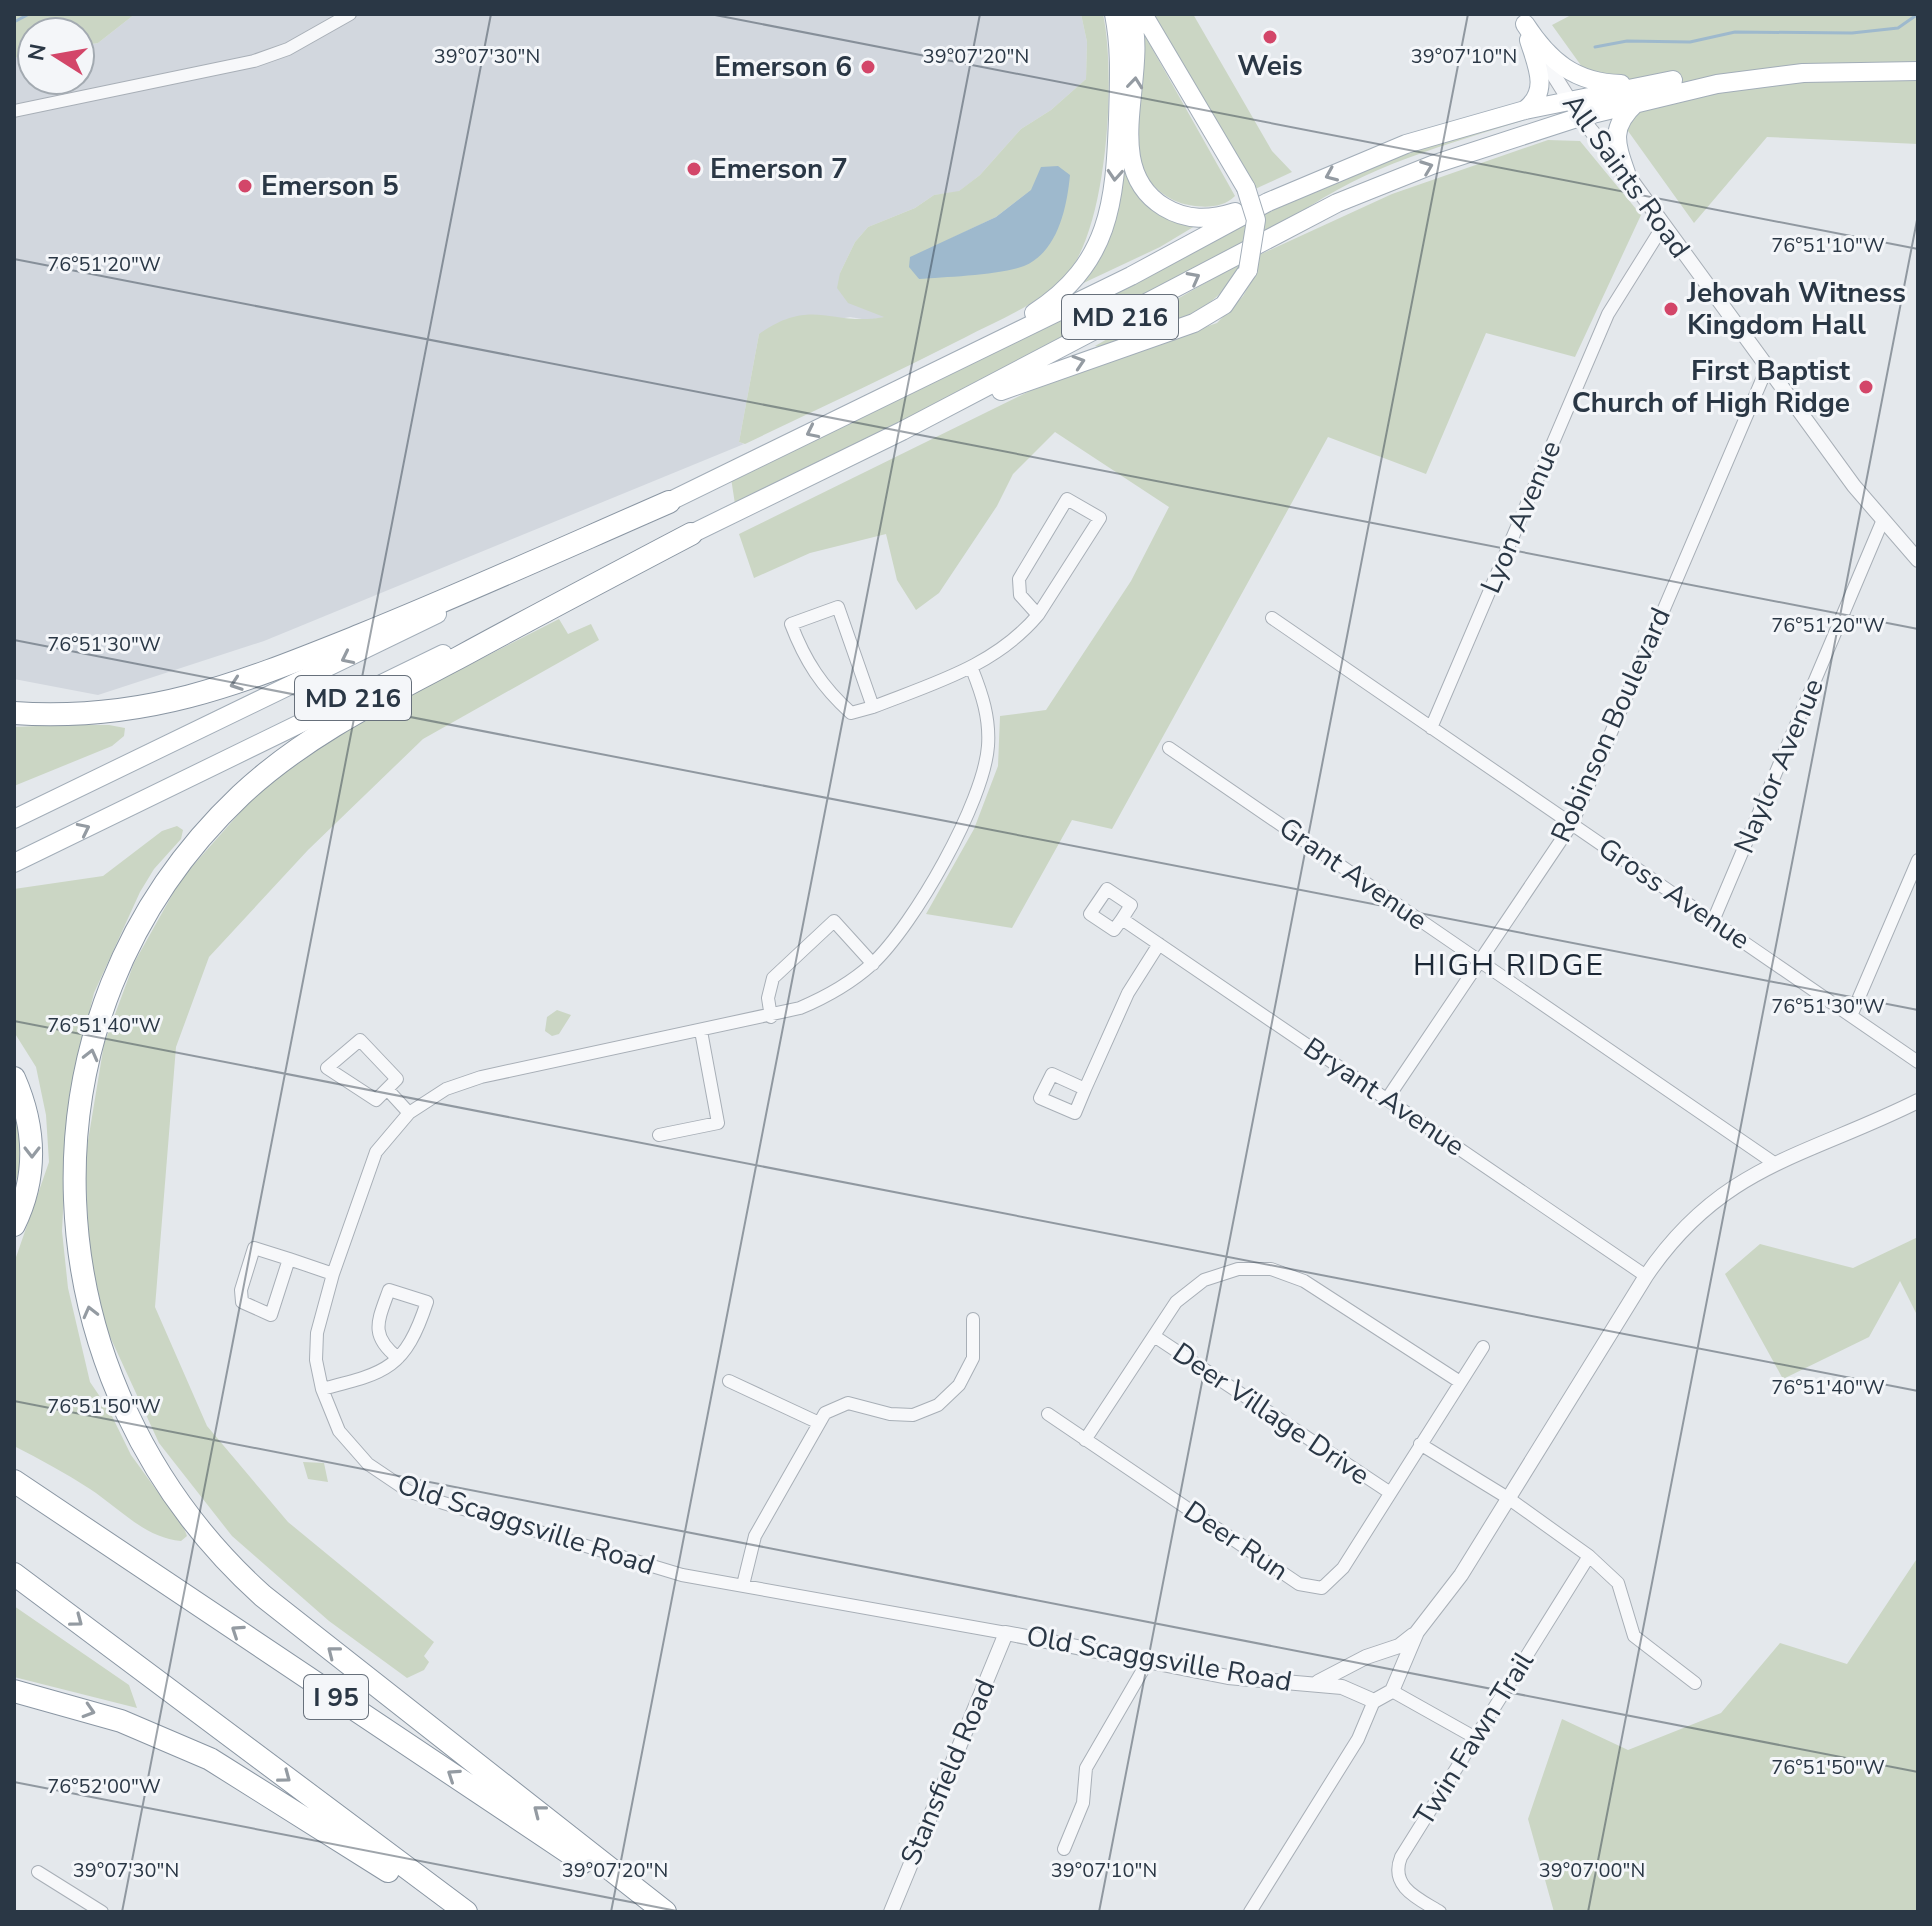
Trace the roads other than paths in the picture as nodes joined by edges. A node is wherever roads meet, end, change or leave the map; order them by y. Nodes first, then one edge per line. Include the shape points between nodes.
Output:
1 (350, 14) edge
2 (1114, 14) edge
3 (1131, 14) edge
4 (1143, 14) edge
5 (1522, 19) edge
6 (1918, 71) edge
7 (1803, 73) junction
8 (1691, 77) junction
9 (1638, 101) junction
10 (1574, 109) junction
11 (1525, 110) junction
12 (14, 111) edge
13 (1626, 173) junction
14 (1268, 202) junction
15 (1663, 226) junction
16 (1767, 368) junction
17 (882, 398) junction
18 (902, 431) junction
19 (669, 502) junction
20 (1882, 522) junction
21 (691, 534) junction
22 (1918, 560) edge
23 (1038, 615) junction
24 (1272, 618) dead end
25 (972, 669) junction
26 (873, 707) junction
27 (14, 713) edge
28 (1431, 728) junction
29 (1169, 748) dead end
30 (14, 819) edge
31 (1572, 824) junction
32 (1918, 860) edge
33 (14, 863) edge
34 (1122, 919) dead end
35 (1713, 921) junction
36 (1159, 944) junction
37 (1480, 962) junction
38 (873, 964) junction
39 (1851, 1016) junction
40 (771, 1017) junction
41 (701, 1031) junction
42 (1918, 1062) edge
43 (14, 1078) edge
44 (387, 1089) junction
45 (1085, 1089) dead end
46 (1387, 1099) junction
47 (1918, 1101) edge
48 (409, 1113) junction
49 (659, 1135) dead end
50 (1774, 1163) junction
51 (14, 1225) edge
52 (289, 1259) junction
53 (333, 1274) junction
54 (1646, 1276) junction
55 (973, 1319) dead end
56 (1154, 1336) junction
57 (1483, 1347) dead end
58 (398, 1358) junction
59 (729, 1381) dead end
60 (1460, 1382) junction
61 (322, 1389) junction
62 (1048, 1414) dead end
63 (817, 1422) junction
64 (1085, 1440) junction
65 (1420, 1444) junction
66 (14, 1481) edge
67 (1389, 1492) junction
68 (1508, 1498) junction
69 (1589, 1556) junction
70 (14, 1574) edge
71 (743, 1585) junction
72 (1417, 1632) junction
73 (1006, 1633) junction
74 (1376, 1656) junction
75 (1148, 1661) junction
76 (1359, 1661) junction
77 (1695, 1683) dead end
78 (1314, 1684) junction
79 (1394, 1684) junction
80 (14, 1691) edge
81 (1367, 1698) junction
82 (1474, 1737) junction
83 (1064, 1849) dead end
84 (38, 1872) dead end
85 (102, 1912) edge
86 (451, 1912) edge
87 (466, 1912) edge
88 (657, 1912) edge
89 (665, 1912) edge
90 (891, 1912) edge
91 (1250, 1912) edge
92 (1440, 1912) edge

1 - 12 street via 288,49 254,61
2 -> 17 main road via 1120,58 1114,190 1102,238 1090,260 1053,301
14 -> 3 main road via 1188,218 1144,191 1129,141 1138,48
18 -> 4 main road, bridge via 1056,369 1194,323 1224,305 1248,270 1256,220 1246,188
5 - 8 main road via 1551,59 1580,78 1627,84
5 - 10 street, All Saints Road
5 - 11 main road via 1541,84 1535,102
6 - 7 main road, MD 216
7 - 8 main road, MD 216 via 1758,70
7 - 9 main road, MD 216
8 - 10 main road, MD 216
9 - 10 main road, MD 216
9 - 13 main road via 1621,116 1616,132
10 - 11 main road, MD 216
10 - 13 street, All Saints Road
18 -> 10 main road, MD 216 via 1337,203
11 -> 14 main road, MD 216 via 1406,144
13 - 15 street, All Saints Road
14 - 17 main road, MD 216
15 - 16 street, All Saints Road
15 - 28 street, Lyon Avenue via 1604,322
16 - 20 street, All Saints Road
16 - 31 street, Robinson Boulevard
17 -> 19 main road, MD 216
18 - 21 main road, MD 216
19 -> 27 highway via 238,684 132,709
19 -> 30 main road, MD 216
20 - 22 street, All Saints Road
20 - 35 street, Naylor Avenue
33 -> 21 main road, MD 216
89 -> 21 highway via 273,1605 184,1513 136,1437 100,1351 79,1256 74,1168 86,1078 118,974 161,893 241,795 284,759 367,706
23 - 23 street via 1020,595 1019,579 1067,499 1100,518
23 - 25 street via 1016,639
24 - 28 street, Gross Avenue
25 - 26 street
25 - 38 street, Old Scaggsville Road via 988,727 982,778 917,907
26 - 26 street via 838,607 791,624 801,652 830,695 851,713
28 - 31 street, Gross Avenue
29 - 37 street, Grant Avenue
31 - 35 street, Gross Avenue
31 - 37 street, Robinson Boulevard
32 - 39 street
34 - 36 street, Bryant Avenue
35 - 39 street, Gross Avenue
36 - 45 street via 1128,993
36 - 46 street, Bryant Avenue
37 - 46 street, Robinson Boulevard
37 - 50 street, Grant Avenue
38 - 40 street, Old Scaggsville Road via 818,1000
38 - 40 street via 834,921 773,978
39 - 42 street, Gross Avenue
40 - 41 street, Old Scaggsville Road
41 - 48 street, Old Scaggsville Road via 481,1077 446,1089
41 - 49 street via 718,1123
43 -> 51 highway via 31,1129 33,1156 30,1185
44 - 44 street via 376,1100 327,1068 360,1040 397,1079
44 - 48 street
46 - 54 street, Bryant Avenue
47 - 50 street
48 - 53 street, Old Scaggsville Road via 376,1152
50 - 54 street via 1696,1214
52 - 52 street via 254,1248 242,1302 271,1315
52 - 53 street
53 - 61 street, Old Scaggsville Road via 317,1333
54 - 68 street
55 - 63 street via 973,1358 959,1385 938,1405 902,1415 848,1403
56 - 60 street via 1176,1302 1204,1280 1238,1269 1271,1269 1304,1281
56 - 64 street
56 - 67 street, Deer Village Drive
57 - 60 street, Deer Run
58 - 58 street via 418,1330 427,1302 389,1290 377,1329 380,1340
58 - 61 street via 372,1377
59 - 63 street
60 - 65 street, Deer Run
61 - 71 street, Old Scaggsville Road via 352,1448 408,1491 648,1567
62 - 64 street, Deer Run
63 - 71 street via 755,1536
64 - 67 street, Deer Run via 1311,1588 1322,1588 1343,1568
65 - 67 street, Deer Run
65 - 68 street
88 -> 66 highway, I 95
68 - 69 street
68 - 72 street via 1461,1575
69 - 77 street via 1618,1583 1634,1636
69 - 82 street, Twin Fawn Trail
70 -> 87 highway
71 - 73 street, Old Scaggsville Road
72 - 74 street
72 - 79 street
73 - 75 street, Old Scaggsville Road
73 - 90 street, Stansfield Road
74 - 76 street
74 - 79 street via 1393,1666
75 - 78 street, Old Scaggsville Road via 1228,1677
75 - 83 street via 1086,1768 1083,1803
76 - 78 street, Old Scaggsville Road
76 - 81 street via 1351,1679
78 - 81 street, Old Scaggsville Road via 1342,1687
79 - 81 street
79 - 82 street
80 -> 86 highway via 121,1721 210,1759
81 - 91 street via 1358,1739
82 - 92 street, Twin Fawn Trail via 1398,1864 1402,1886
84 - 85 street

